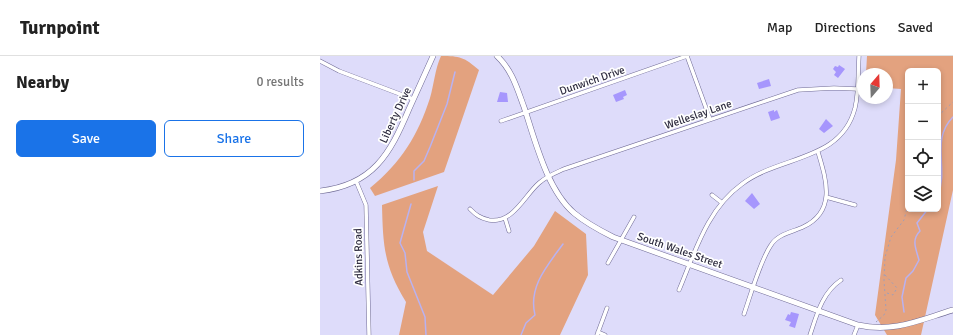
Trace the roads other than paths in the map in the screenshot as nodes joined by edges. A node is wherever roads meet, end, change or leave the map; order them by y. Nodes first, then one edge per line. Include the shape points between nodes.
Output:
1 (433, 56) edge
2 (687, 56) edge
3 (859, 56) edge
4 (499, 57) edge
5 (320, 61) edge
6 (858, 68) edge
7 (857, 90) joint
8 (413, 99) junction
9 (526, 112) junction
10 (501, 120) dead end
11 (710, 120) junction
12 (818, 152) junction
13 (549, 176) junction
14 (356, 181) junction
15 (320, 191) edge
16 (712, 195) dead end
17 (826, 197) junction
18 (721, 202) junction
19 (855, 205) dead end
20 (470, 209) dead end
21 (634, 217) dead end
22 (505, 218) junction
23 (509, 231) dead end
24 (620, 239) junction
25 (608, 263) dead end
26 (690, 263) junction
27 (841, 280) dead end
28 (754, 287) junction
29 (680, 290) dead end
30 (607, 308) dead end
31 (819, 310) junction
32 (953, 312) edge
33 (744, 314) dead end
34 (858, 325) junction
35 (598, 334) edge
36 (368, 335) edge
37 (605, 335) edge
38 (810, 335) edge
39 (854, 335) edge

1 - 8 street, Liberty Drive
2 - 9 street, Dunwich Drive
2 - 11 street
3 - 6 street
4 - 9 street, South Wales Street via 515,80
5 - 8 street via 339,71
7 - 11 street, Welleslay Lane via 798,90
7 - 12 street via 855,106 847,128 836,141
8 - 14 street, Liberty Drive via 386,156 369,173
9 - 10 street, Dunwich Drive
9 - 13 street, South Wales Street
11 - 13 street, Welleslay Lane
12 - 17 street via 826,176
12 - 18 street via 764,170
13 - 22 street, Welleslay Lane
13 - 24 street, South Wales Street via 559,196 573,212 589,225
14 - 15 street, Liberty Drive via 333,190
14 - 36 street, Adkins Road via 366,205
16 - 18 street
17 - 19 street
17 - 28 street via 823,208 814,218 804,226 785,233 771,244
18 - 26 street
20 - 22 street via 480,218
21 - 24 street
22 - 23 street
24 - 25 street
24 - 26 street, South Wales Street
26 - 28 street, South Wales Street
26 - 29 street
27 - 31 street via 832,286
28 - 31 street, South Wales Street
28 - 33 street
30 - 35 street
31 - 34 street, South Wales Street
31 - 38 street
32 - 34 street, South Wales Street via 896,327 875,329
34 - 39 street
35 - 37 street

